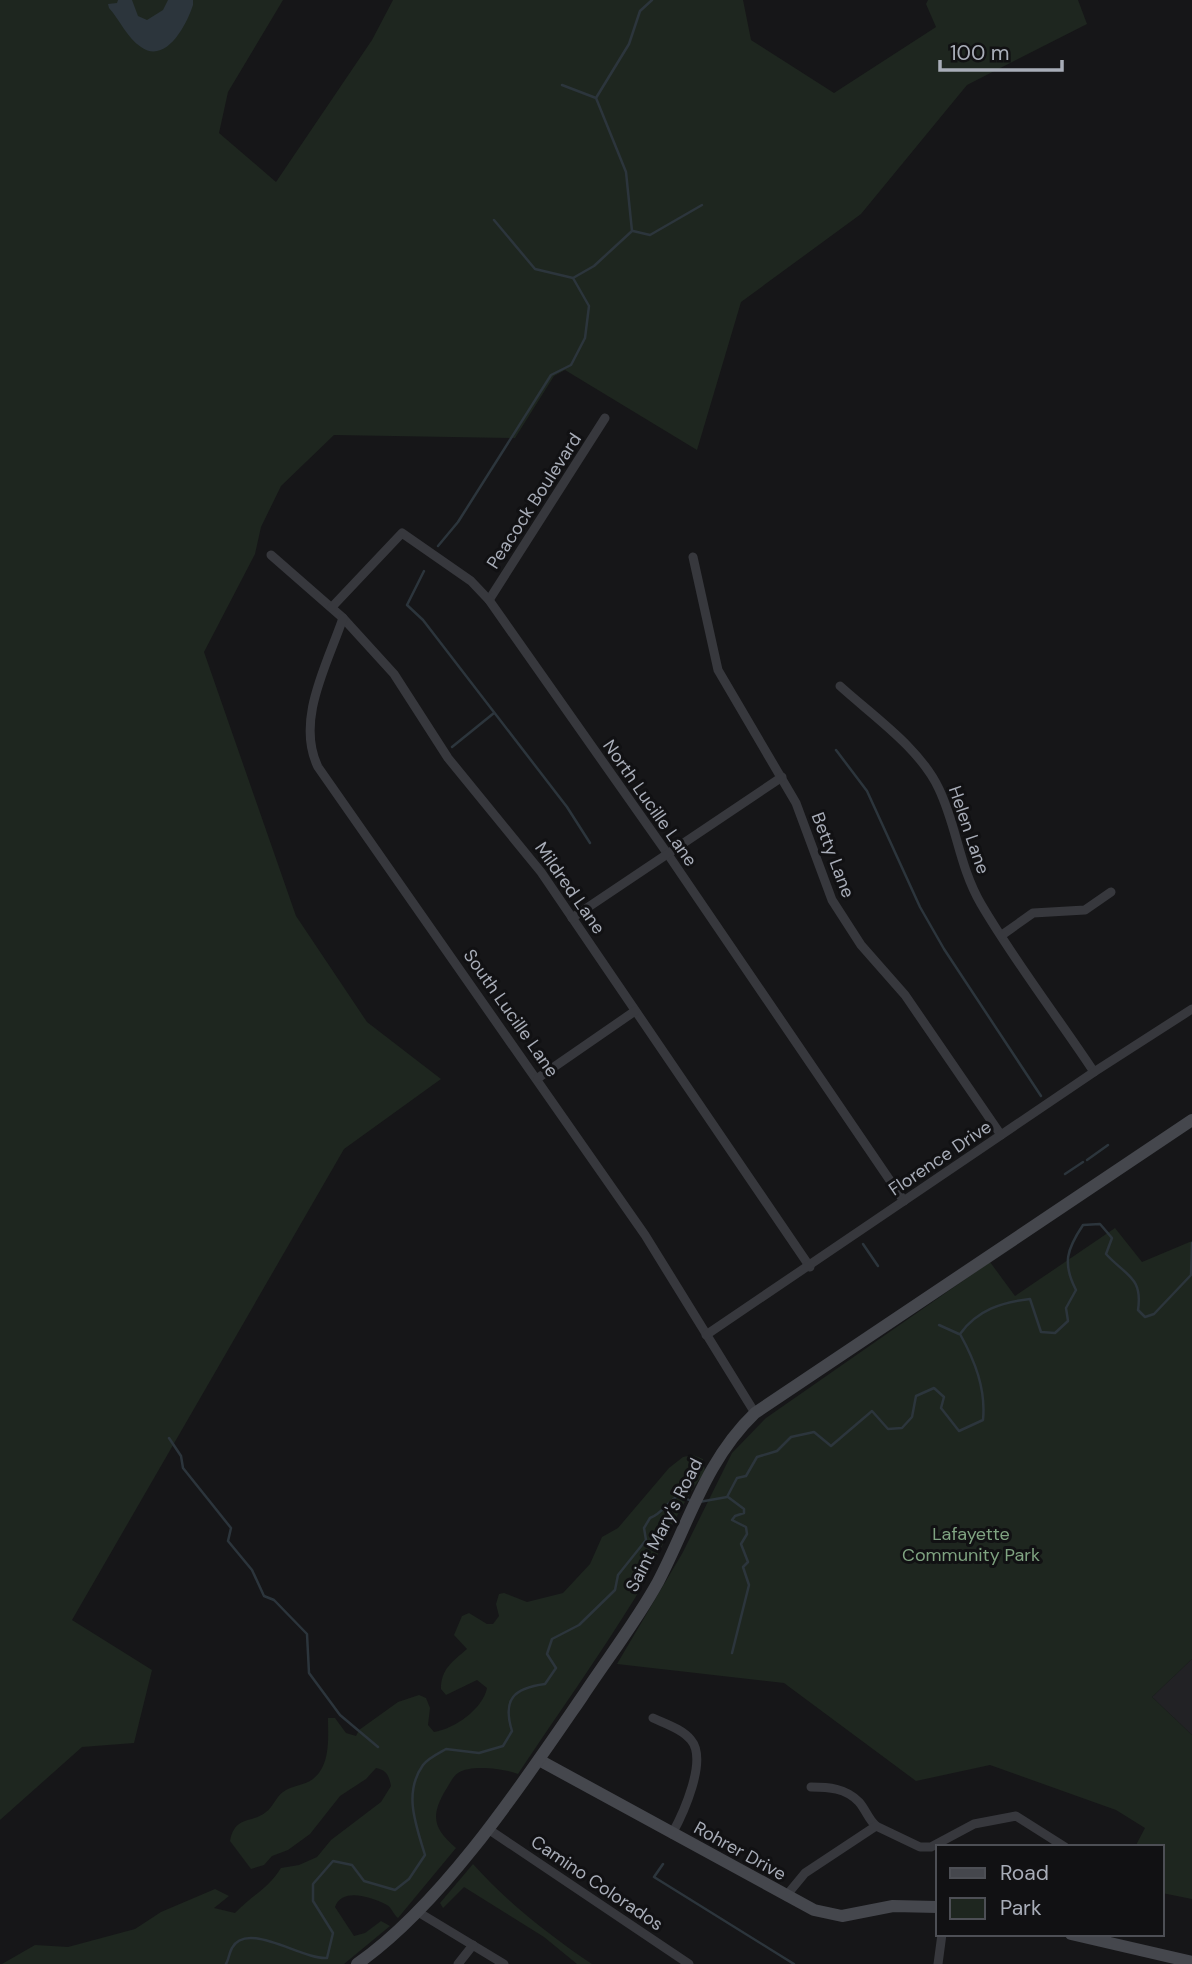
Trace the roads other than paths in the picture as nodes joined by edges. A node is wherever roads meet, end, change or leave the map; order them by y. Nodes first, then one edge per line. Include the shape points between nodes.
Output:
1 (605, 418) dead end
2 (271, 555) dead end
3 (693, 557) dead end
4 (489, 600) junction
5 (332, 607) junction
6 (343, 618) junction
7 (840, 686) dead end
8 (782, 776) junction
9 (667, 853) junction
10 (1111, 892) dead end
11 (572, 918) junction
12 (1002, 935) junction
13 (1192, 1009) edge
14 (635, 1012) junction
15 (1094, 1072) junction
16 (538, 1078) junction
17 (1192, 1120) edge
18 (1001, 1135) junction
19 (904, 1201) junction
20 (810, 1267) junction
21 (706, 1335) junction
22 (755, 1413) junction
23 (653, 1718) dead end
24 (539, 1760) junction
25 (811, 1787) dead end
26 (876, 1826) junction
27 (488, 1829) junction
28 (672, 1834) junction
29 (1062, 1845) edge
30 (786, 1896) junction
31 (936, 1907) edge
32 (418, 1912) junction
33 (942, 1936) edge
34 (1080, 1936) edge
35 (473, 1945) junction
36 (1192, 1962) edge
37 (357, 1964) edge
38 (458, 1964) edge
39 (504, 1964) edge
40 (689, 1964) edge
41 (938, 1964) edge

1 - 4 street, Peacock Boulevard
2 - 5 street, Mildred Lane
3 - 8 street, Betty Lane via 718,670
4 - 5 street, North Lucille Lane via 471,581 402,533
4 - 9 street, North Lucille Lane
5 - 6 street, Mildred Lane
6 - 11 street, Mildred Lane via 394,674 448,758 524,849
6 - 16 street, South Lucille Lane via 312,710 313,756
7 - 12 street, Helen Lane via 932,776 965,874
8 - 9 street
8 - 18 street, Betty Lane via 823,881 845,923 905,995
9 - 11 street
9 - 19 street, North Lucille Lane
10 - 12 street via 1085,910 1033,913
11 - 14 street, Mildred Lane
12 - 15 street, Helen Lane
13 - 15 street, Florence Drive
14 - 16 street
14 - 20 street, Mildred Lane
15 - 18 street, Florence Drive
16 - 21 street, South Lucille Lane via 645,1235
17 - 22 street, Saint Mary's Road
18 - 19 street, Florence Drive
19 - 20 street, Florence Drive
20 - 21 street, Florence Drive
21 - 22 street, South Lucille Lane
22 - 24 street, Saint Mary's Road via 729,1441 701,1486 650,1594
23 - 28 street via 684,1733 694,1742 696,1752 687,1807
24 - 27 street, Saint Mary's Road
24 - 28 street, Rohrer Drive
25 - 26 street via 845,1792 859,1802
26 - 29 street via 914,1845 931,1847 974,1824 1016,1816
26 - 30 street via 805,1872
27 - 32 street, Saint Mary's Road
27 - 40 street, Camino Colorados
28 - 30 street, Rohrer Drive
30 - 31 street, Rohrer Drive via 842,1916 892,1906
32 - 35 street
32 - 37 street, Saint Mary's Road
33 - 41 street
34 - 36 street
35 - 38 street
35 - 39 street

